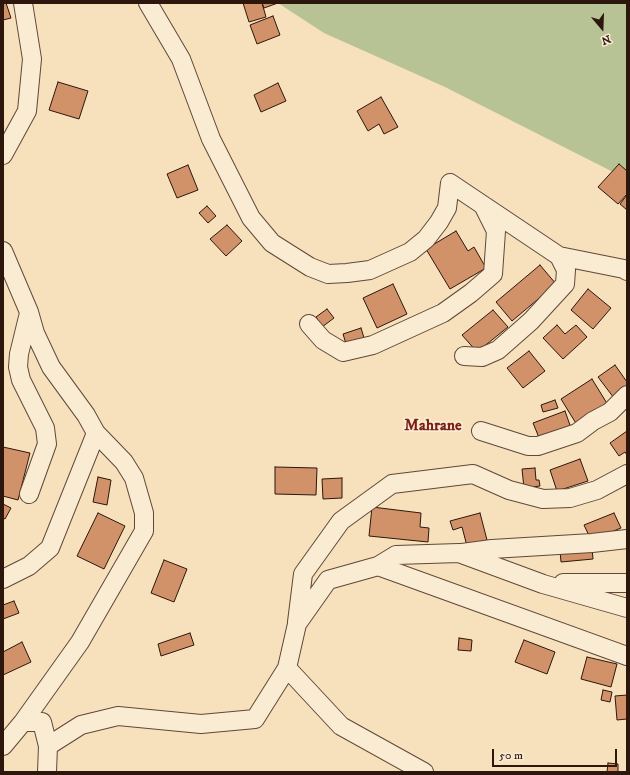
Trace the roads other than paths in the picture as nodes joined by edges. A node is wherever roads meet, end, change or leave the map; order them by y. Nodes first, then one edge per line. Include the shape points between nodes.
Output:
1 (22, 3) edge
2 (148, 3) edge
3 (3, 155) edge
4 (483, 204) junction
5 (3, 252) edge
6 (559, 256) junction
7 (627, 271) edge
8 (29, 312) junction
9 (309, 324) dead end
10 (464, 356) dead end
11 (627, 395) edge
12 (481, 431) dead end
13 (96, 433) junction
14 (627, 474) edge
15 (29, 494) dead end
16 (627, 540) edge
17 (459, 553) junction
18 (378, 566) junction
19 (3, 579) edge
20 (627, 583) edge
21 (542, 584) junction
22 (627, 608) edge
23 (297, 624) junction
24 (627, 656) edge
25 (287, 668) junction
26 (24, 722) junction
27 (3, 746) edge
28 (48, 746) junction
29 (47, 772) edge
30 (424, 772) edge

1 - 3 street via 32,59 27,111
2 - 4 street via 181,59 211,139 250,218 272,243 292,257 328,274 370,270 410,252 426,239 447,208 450,183
4 - 6 street
4 - 9 street via 496,231 492,274 443,313 373,345 343,352 323,340
5 - 8 street
6 - 7 street
6 - 10 street via 566,270 565,284 532,321 498,350 482,357
8 - 13 street via 35,333 51,367
8 - 15 street via 18,367 21,380 45,428 47,444
11 - 12 street via 610,412 577,433 538,446 528,446
13 - 19 street via 50,548 29,566
13 - 26 street via 124,462 134,478 144,513 144,531 80,642
14 - 23 street via 597,490 570,498 544,499 508,490 473,474 392,484 341,521 303,574
16 - 17 street
17 - 18 street via 396,555
17 - 21 street
18 - 23 street via 328,580
18 - 24 street
20 - 21 street
21 - 22 street
23 - 25 street
25 - 28 street via 254,719 201,724 118,716 81,725
25 - 30 street via 341,726
26 - 27 street
26 - 28 street via 42,722
28 - 29 street

